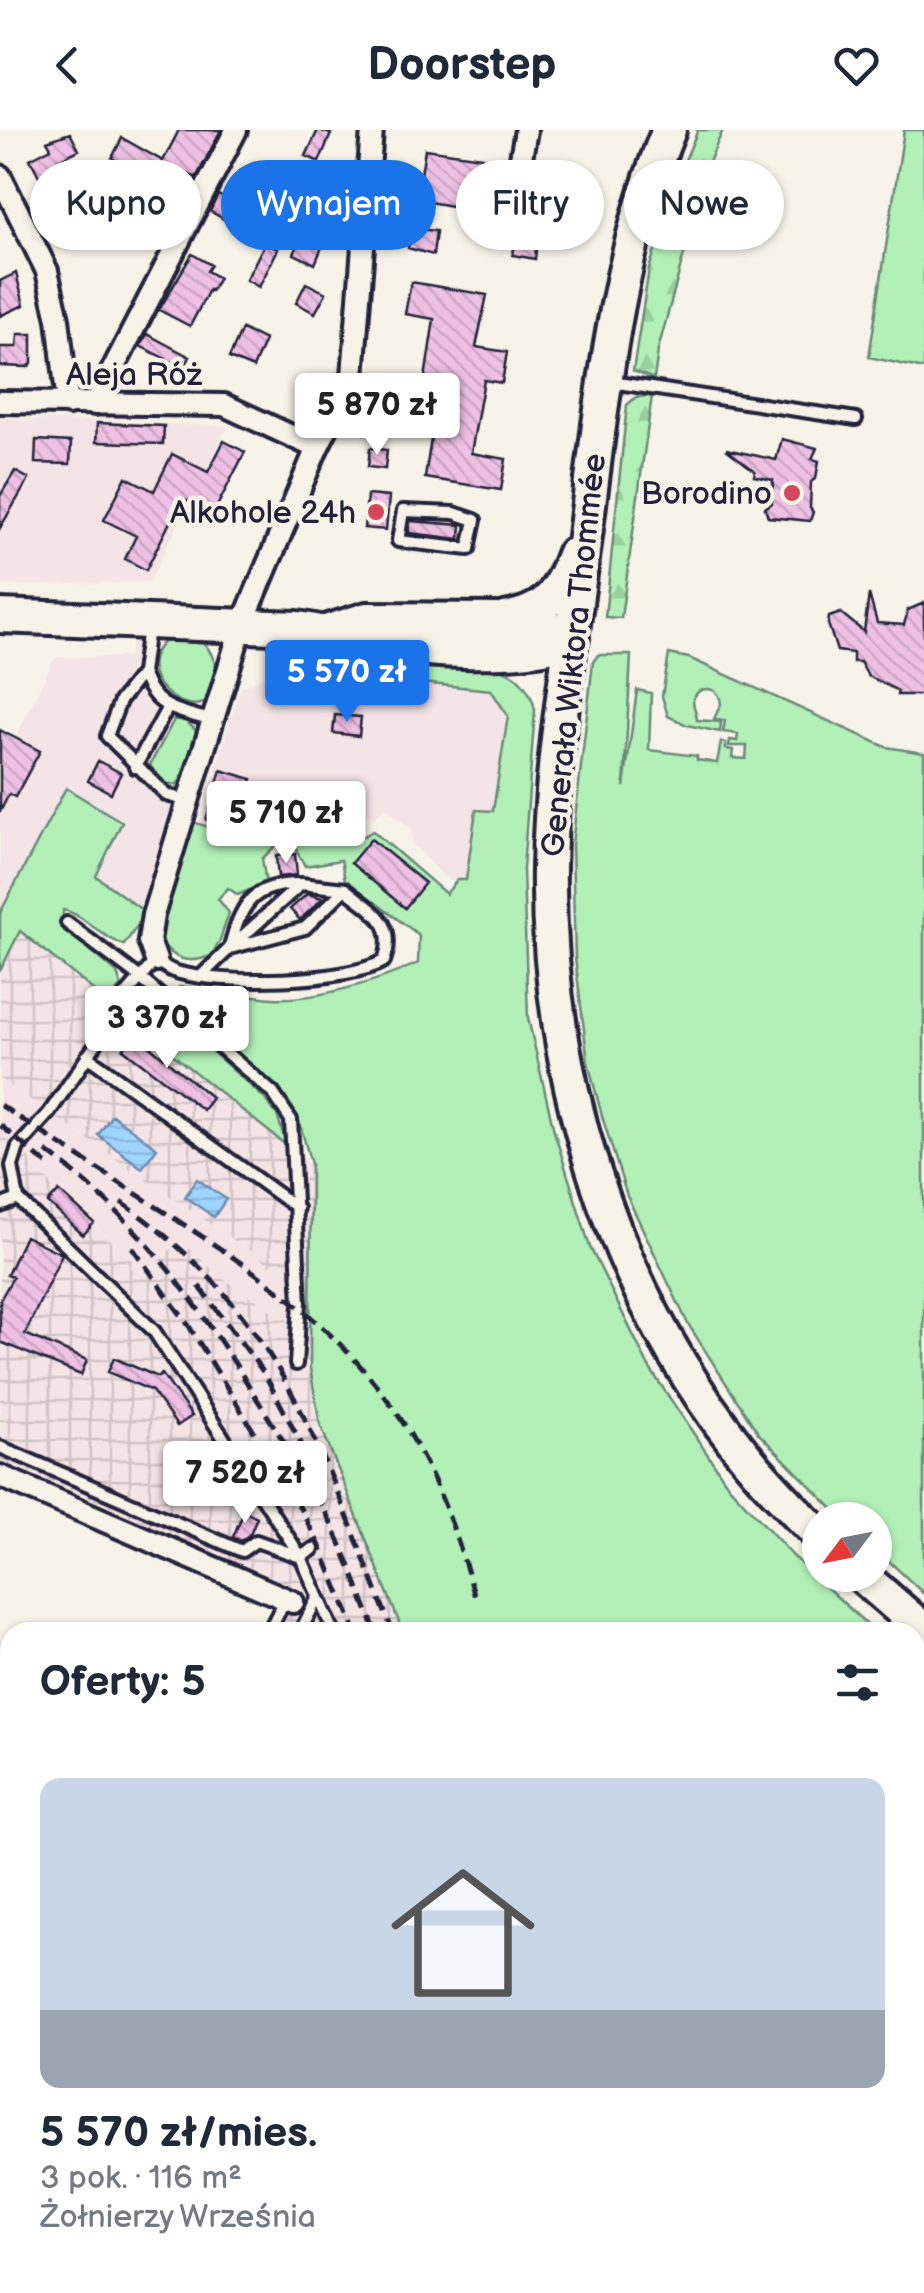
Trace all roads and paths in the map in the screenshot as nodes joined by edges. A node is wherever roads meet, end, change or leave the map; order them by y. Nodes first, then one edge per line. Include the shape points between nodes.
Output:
1 (236, 130) edge
2 (372, 130) edge
3 (526, 130) edge
4 (669, 130) edge
5 (521, 160) edge
6 (0, 176) edge
7 (605, 381) junction
8 (0, 402) edge
9 (68, 404) junction
10 (95, 404) junction
11 (856, 419) dead end
12 (317, 448) junction
13 (587, 518) junction
14 (398, 541) joint
15 (0, 616) edge
16 (496, 620) junction
17 (149, 621) junction
18 (242, 625) junction
19 (328, 632) junction
20 (572, 638) junction
21 (371, 642) junction
22 (480, 652) junction
23 (142, 673) junction
24 (365, 694) dead end
25 (168, 708) junction
26 (214, 722) junction
27 (558, 742) junction
28 (135, 767) junction
29 (188, 801) junction
30 (300, 884) junction
31 (345, 889) junction
32 (67, 923) dead end
33 (230, 948) junction
34 (156, 960) junction
35 (200, 976) junction
36 (140, 977) junction
37 (88, 1056) junction
38 (18, 1199) junction
39 (0, 1206) edge
40 (297, 1208) junction
41 (296, 1364) dead end
42 (0, 1447) edge
43 (0, 1476) edge
44 (802, 1517) edge
45 (313, 1549) dead end
46 (300, 1557) junction
47 (310, 1579) junction
48 (881, 1592) edge
49 (318, 1597) junction
50 (290, 1601) junction
51 (275, 1622) edge
52 (305, 1622) edge
53 (329, 1622) edge
54 (915, 1622) edge

1 - 10 street
2 - 12 street via 353,376
3 - 5 street
4 - 7 main road, Generała Wiktora Thommée via 632,244
6 - 9 street via 46,271
7 - 11 lane
7 - 13 main road, Generała Wiktora Thommée
8 - 9 street, Aleja Róż
9 - 10 street, Aleja Róż
10 - 12 street, Aleja Róż via 224,404
12 - 18 street
13 - 16 main road via 552,598 534,612
13 - 20 main road, Generała Wiktora Thommée
14 - 14 lane via 469,549 475,520 403,510
15 - 17 main road
16 - 19 main road via 368,619
16 - 20 main road
17 - 18 main road
17 - 23 lane
18 - 19 main road
18 - 26 street
19 - 21 main road
20 - 22 main road via 541,649
20 - 27 main road, Generała Wiktora Thommée
21 - 22 main road
21 - 24 lane
22 - 27 main road via 523,662 540,674
23 - 25 lane via 150,695
23 - 28 lane via 120,702 107,736
25 - 26 lane
25 - 28 lane
26 - 29 street
27 - 44 main road, Generała Wiktora Thommée via 549,866 552,964 570,1083 606,1208 651,1310 702,1397
28 - 29 lane via 167,795
29 - 34 street via 153,915 149,940
30 - 31 lane
30 - 33 lane
30 - 33 lane via 272,884 239,911
31 - 33 lane via 304,928
31 - 35 lane via 388,932 384,961 304,980
32 - 36 lane
33 - 35 lane
34 - 35 lane via 171,972
34 - 36 lane
36 - 37 lane via 110,1013
36 - 40 lane via 273,1093 291,1120
37 - 38 lane via 18,1147 12,1166
37 - 40 lane
38 - 39 lane
38 - 46 lane via 154,1331
40 - 41 lane
42 - 46 lane via 242,1551 256,1541
43 - 50 street
45 - 46 lane
46 - 47 lane
47 - 49 lane
47 - 50 lane
48 - 54 main road
49 - 52 lane
49 - 53 lane
50 - 51 lane

